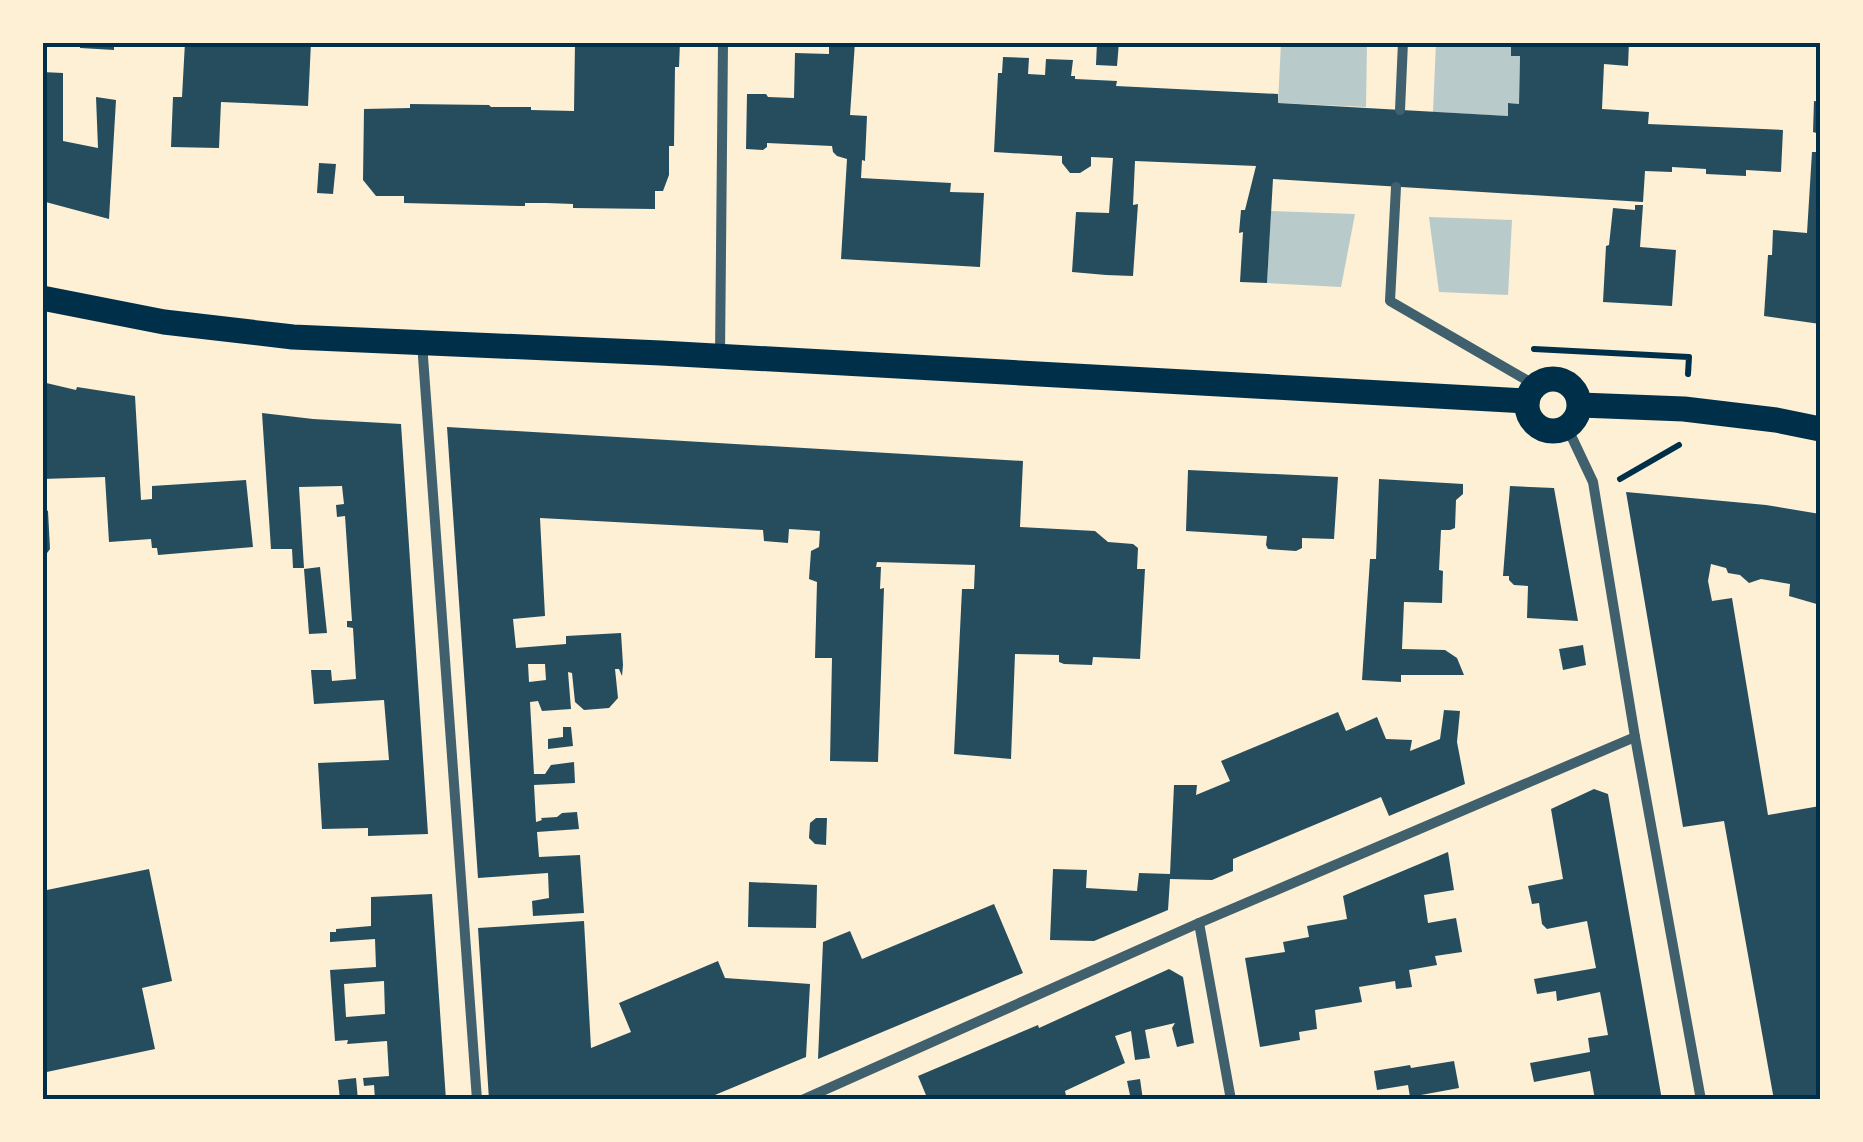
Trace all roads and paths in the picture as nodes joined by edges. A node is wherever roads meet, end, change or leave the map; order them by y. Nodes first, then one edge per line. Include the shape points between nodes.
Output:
1 (723, 42) edge
2 (1403, 42) edge
3 (1400, 110) dead end
4 (1396, 186) dead end
5 (42, 298) edge
6 (422, 343) junction
7 (1516, 348) dead end
8 (720, 357) junction
9 (1689, 357) dead end
10 (1531, 393) junction
11 (1574, 416) junction
12 (1820, 429) edge
13 (1681, 443) dead end
14 (1593, 482) junction
15 (1635, 738) junction
16 (1199, 924) junction
17 (477, 1100) edge
18 (802, 1100) edge
19 (1231, 1100) edge
20 (1702, 1100) edge

1 - 8 street
2 - 3 street
4 - 10 street via 1390,300
5 - 6 main road via 164,322
6 - 8 main road
6 - 17 street
7 - 9 path
8 - 10 main road
10 - 11 main road via 1530,418 1542,430 1551,432
10 - 11 main road via 1551,378 1568,382 1578,396
11 - 12 main road via 1684,408
11 - 14 street
13 - 14 path via 1615,482
14 - 15 street
15 - 16 street
15 - 20 street
16 - 18 street
16 - 19 street

